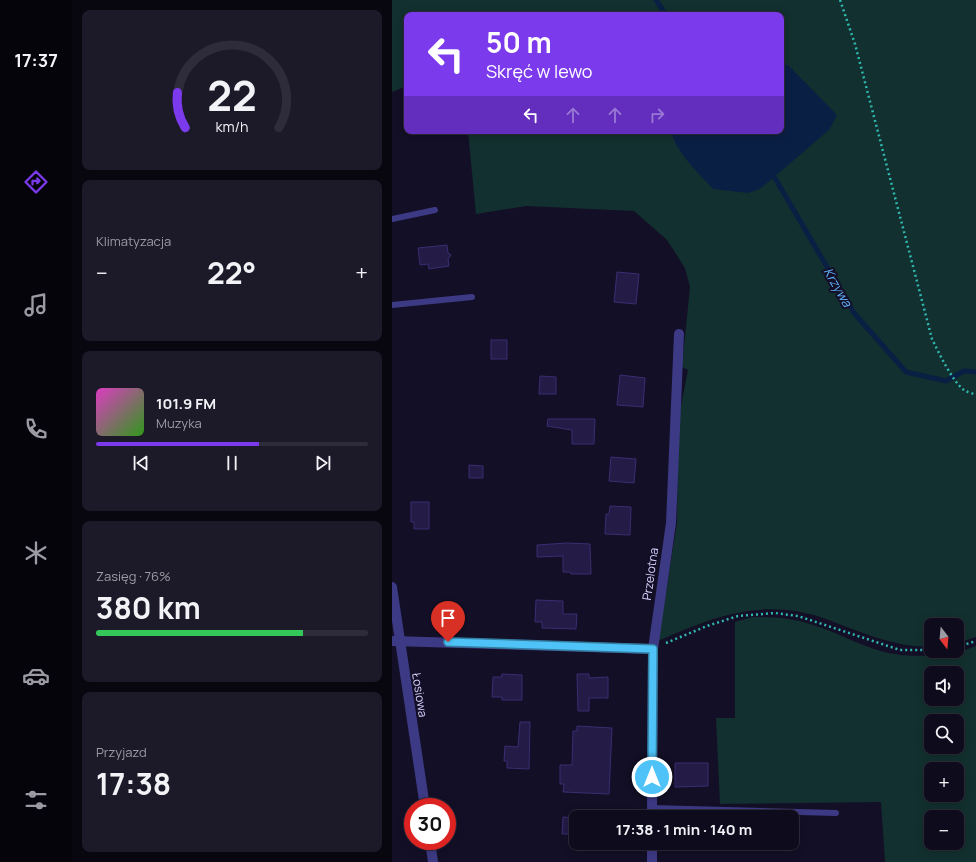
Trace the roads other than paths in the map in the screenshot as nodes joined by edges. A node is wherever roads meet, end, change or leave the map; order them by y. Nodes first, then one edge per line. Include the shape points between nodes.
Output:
1 (435, 210) dead end
2 (392, 219) edge
3 (472, 297) dead end
4 (392, 305) edge
5 (679, 334) dead end
6 (392, 587) edge
7 (396, 641) edge
8 (653, 649) junction
9 (424, 798) edge
10 (652, 810) edge
11 (799, 813) edge
12 (836, 813) dead end
13 (431, 850) edge
14 (652, 850) edge
15 (433, 862) edge
16 (652, 862) edge

1 - 2 lane
3 - 4 lane
5 - 8 street, Przelotna via 671,523
6 - 7 street, Łosiowa
7 - 8 street
7 - 9 street, Łosiowa via 402,659
8 - 10 street, Przelotna
11 - 12 lane
13 - 15 street
14 - 16 street

